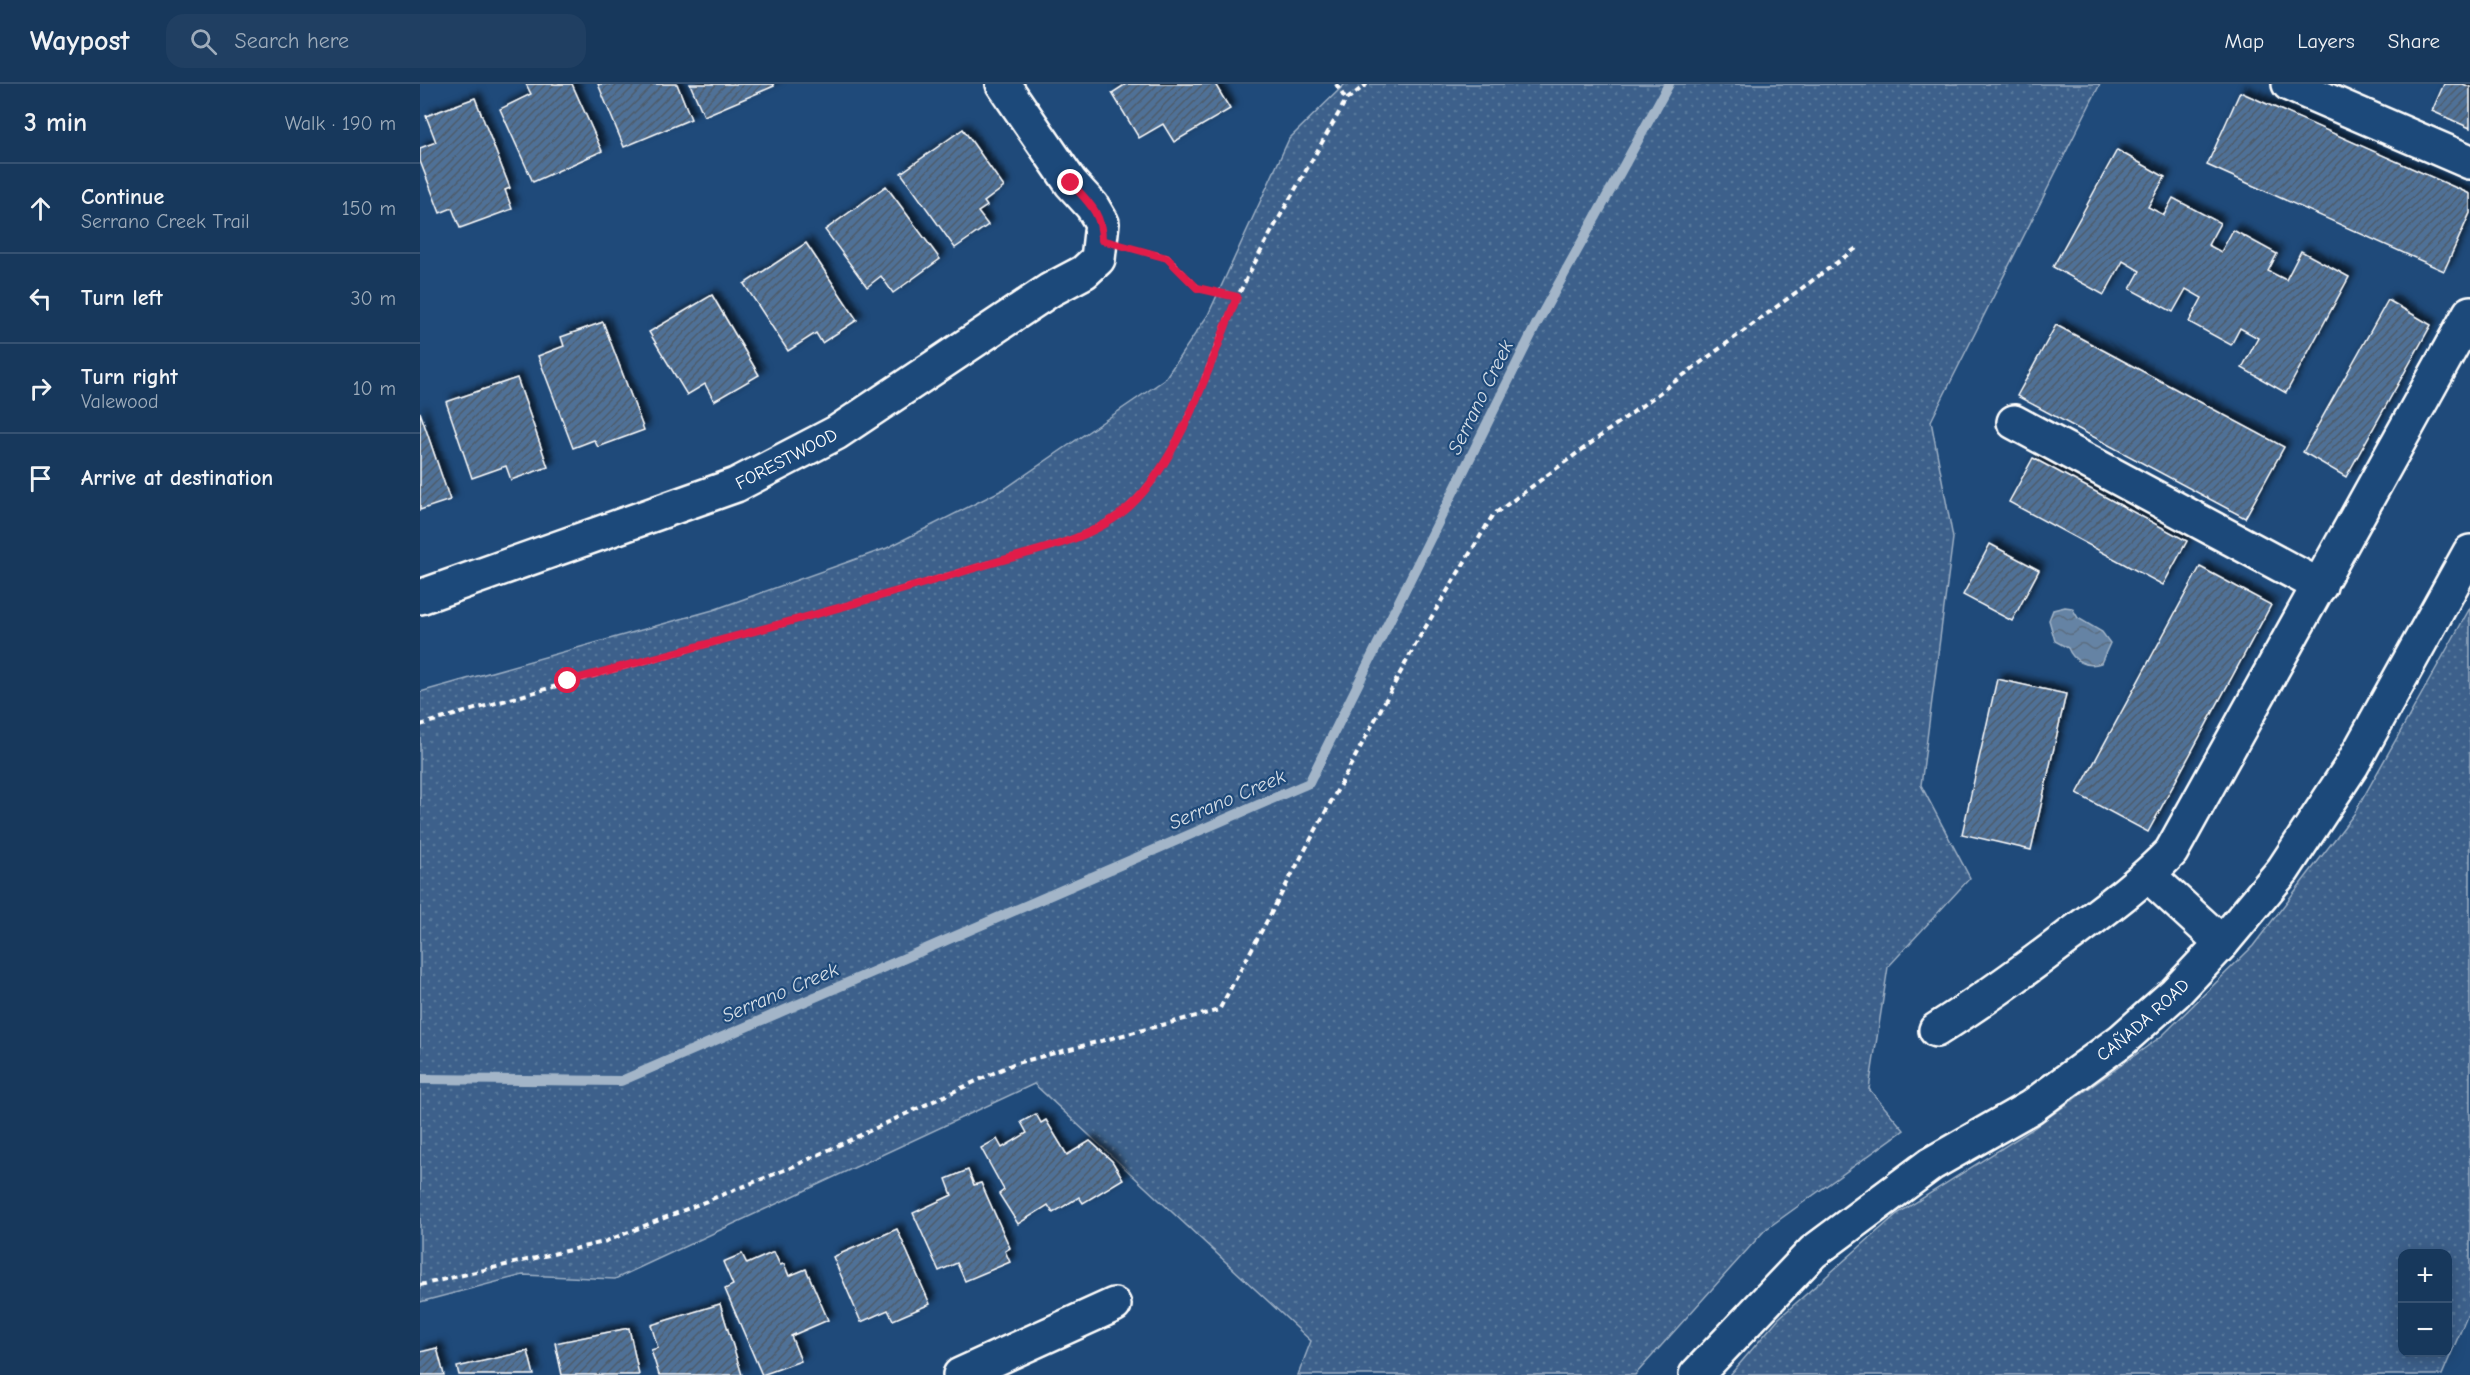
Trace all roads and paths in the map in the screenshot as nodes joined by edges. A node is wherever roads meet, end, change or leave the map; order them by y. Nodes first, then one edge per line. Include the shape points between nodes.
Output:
1 (1004, 84) edge
2 (1336, 84) edge
3 (1367, 84) edge
4 (2289, 84) edge
5 (1346, 100) junction
6 (2470, 162) edge
7 (1102, 240) junction
8 (1858, 247) dead end
9 (1237, 297) junction
10 (2470, 313) edge
11 (2014, 422) dead end
12 (2470, 552) edge
13 (2320, 586) junction
14 (420, 597) edge
15 (420, 724) edge
16 (2148, 875) junction
17 (2222, 943) junction
18 (1936, 1030) dead end
19 (420, 1285) edge
20 (1114, 1305) dead end
21 (960, 1375) edge
22 (1696, 1375) edge

1 - 7 street via 1071,183 1092,207 1102,223
2 - 5 path
3 - 5 path
4 - 6 street
5 - 9 path
7 - 9 path via 1167,258 1197,288
7 - 14 street, FORESTWOOD via 1098,259 1084,272 1050,290 836,433 736,485
8 - 19 path via 1493,515 1419,638 1219,1010 1013,1064 792,1167 604,1242
9 - 15 path via 1190,413 1162,466 1130,506 1092,532 866,601
10 - 13 street
11 - 13 street
12 - 17 street, CAÑADA ROAD via 2352,765 2283,870
13 - 16 street via 2171,852
16 - 17 street
16 - 18 street via 1988,997
17 - 22 street, CAÑADA ROAD via 2175,993 2122,1040 2031,1107 1931,1164 1813,1252
20 - 21 street

